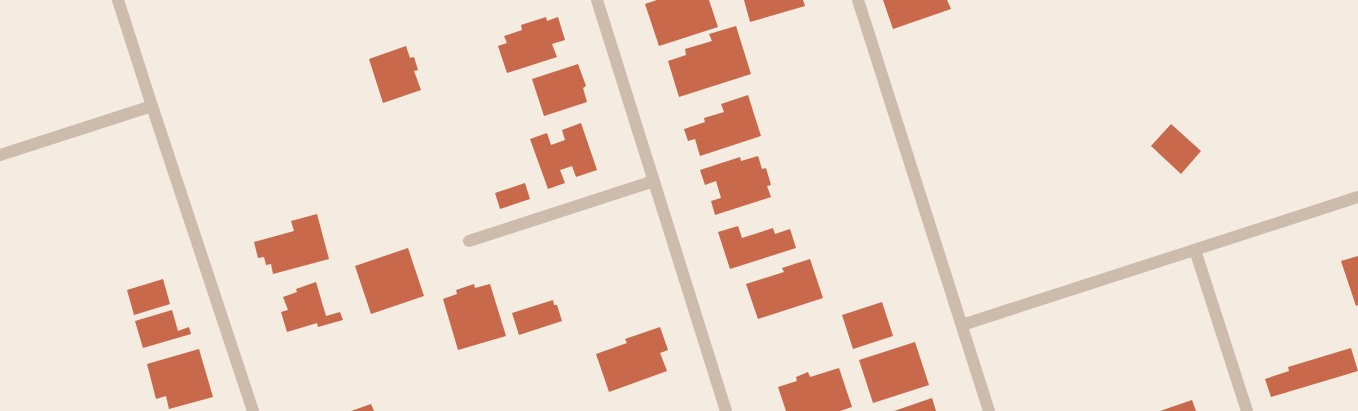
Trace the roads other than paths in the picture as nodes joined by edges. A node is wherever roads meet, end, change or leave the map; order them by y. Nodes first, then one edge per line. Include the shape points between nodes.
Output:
1 (118, 0) edge
2 (597, 0) edge
3 (858, 0) edge
4 (152, 106) junction
5 (0, 155) edge
6 (654, 181) junction
7 (1358, 197) edge
8 (469, 241) dead end
9 (1195, 250) junction
10 (962, 324) junction
11 (253, 411) edge
12 (726, 411) edge
13 (989, 411) edge
14 (1247, 411) edge

1 - 4 street
2 - 6 street
3 - 10 street
4 - 5 street
4 - 11 street
6 - 8 street
6 - 12 street
7 - 9 street
9 - 10 street
9 - 14 street
10 - 13 street

